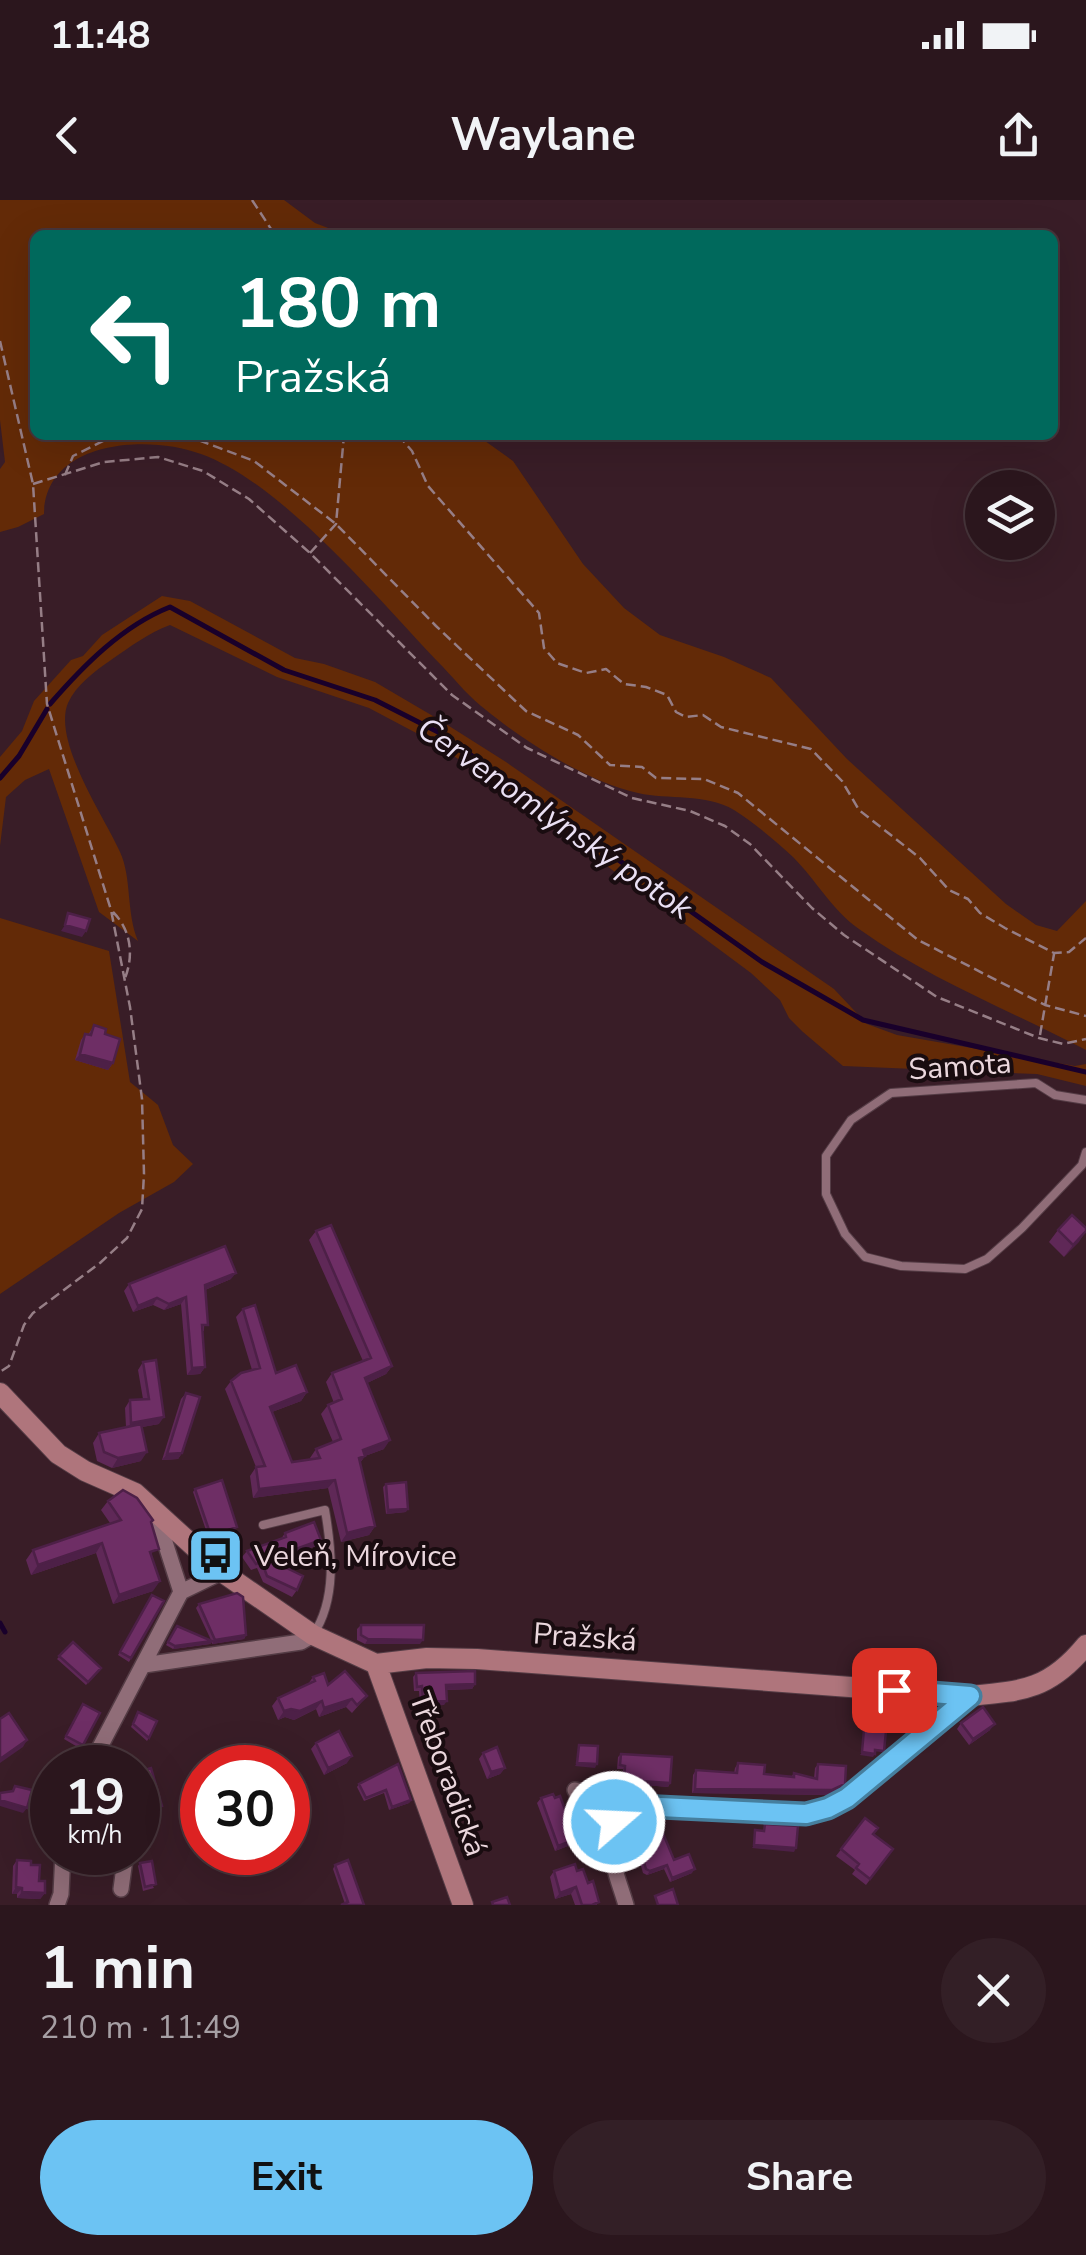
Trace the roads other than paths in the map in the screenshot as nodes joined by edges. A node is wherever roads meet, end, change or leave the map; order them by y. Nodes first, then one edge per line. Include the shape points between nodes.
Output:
1 (1086, 1100) edge
2 (1086, 1152) edge
3 (0, 1393) edge
4 (154, 1509) junction
5 (264, 1526) dead end
6 (222, 1572) junction
7 (181, 1592) junction
8 (313, 1635) junction
9 (1086, 1645) edge
10 (376, 1664) junction
11 (144, 1666) junction
12 (970, 1696) junction
13 (104, 1745) edge
14 (628, 1808) junction
15 (609, 1846) junction
16 (62, 1875) edge
17 (123, 1875) edge
18 (121, 1889) dead end
19 (57, 1905) edge
20 (463, 1905) edge
21 (626, 1905) edge

1 - 2 lane, Samota via 1036,1084 890,1094 851,1120 826,1156 826,1194 865,1257 965,1269 1022,1228 1082,1165
3 - 4 street via 48,1446
4 - 6 street
4 - 7 street
5 - 8 lane via 325,1510 333,1553 324,1618
6 - 7 street
6 - 8 street
7 - 11 street
8 - 10 street
8 - 11 street
9 - 12 street, Pražská via 1044,1684
10 - 12 street, Pražská via 477,1658
10 - 20 street, Třeboradická
11 - 13 street
12 - 14 street via 828,1808 806,1814
14 - 15 street via 614,1822
14 - 15 street via 575,1790
15 - 21 street
16 - 19 street
17 - 18 street

